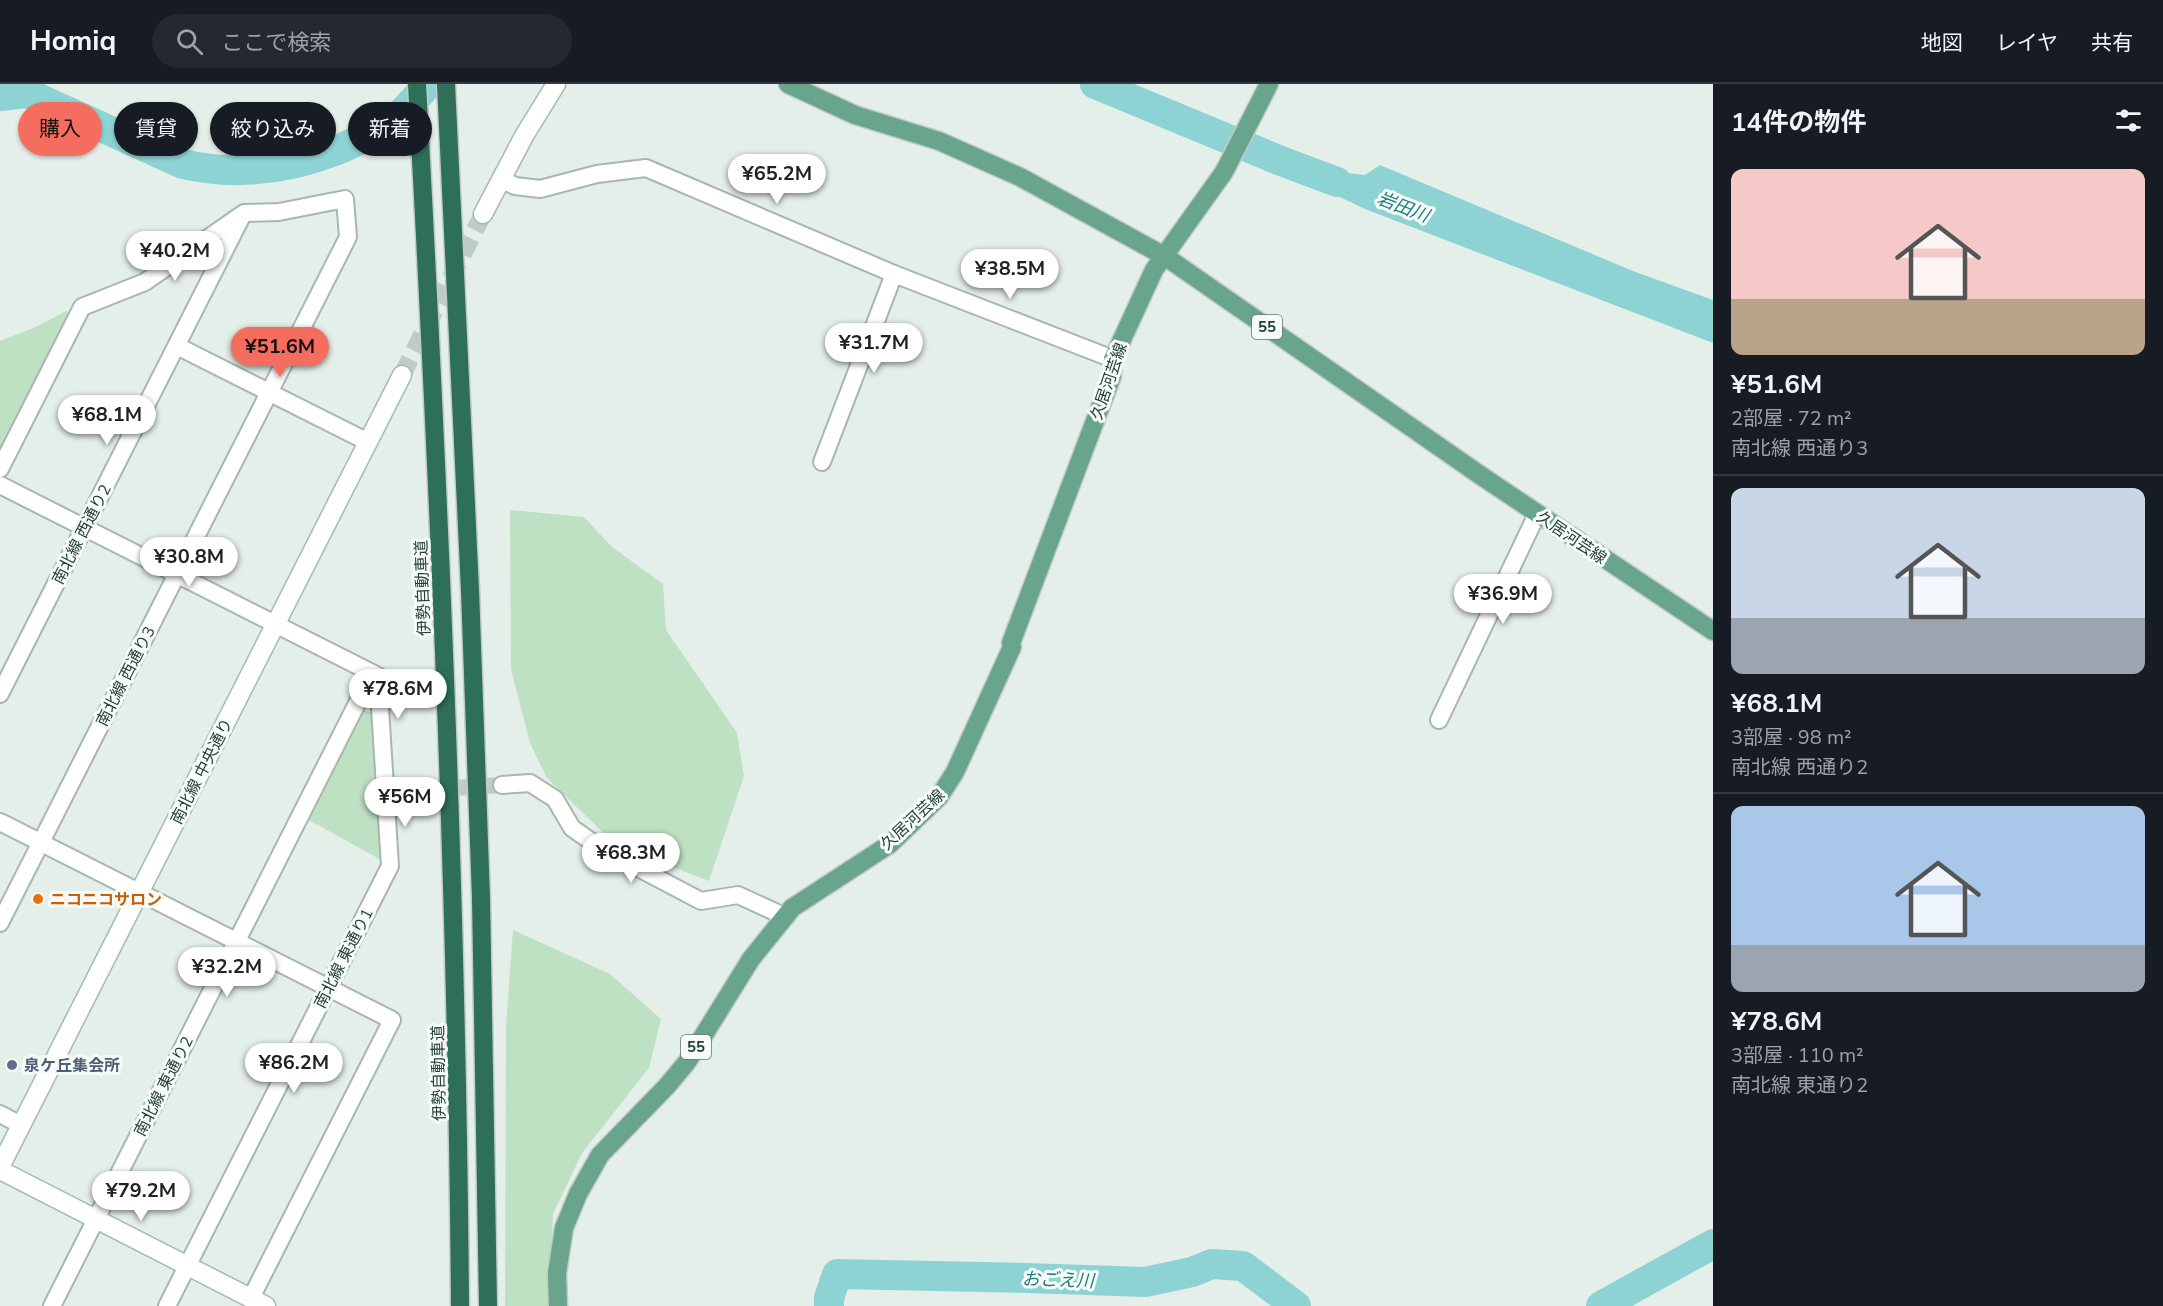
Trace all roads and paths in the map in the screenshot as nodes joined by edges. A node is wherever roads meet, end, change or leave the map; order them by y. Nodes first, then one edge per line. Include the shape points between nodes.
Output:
1 (417, 84) edge
2 (446, 84) edge
3 (556, 84) edge
4 (788, 84) edge
5 (1265, 92) edge
6 (501, 179) junction
7 (244, 213) junction
8 (483, 214) tunnel mouth
9 (1166, 257) junction
10 (894, 274) junction
11 (177, 345) junction
12 (1113, 359) junction
13 (402, 375) tunnel mouth
14 (269, 392) junction
15 (368, 442) junction
16 (822, 462) dead end
17 (0, 469) edge
18 (0, 485) edge
19 (1537, 514) junction
20 (84, 528) junction
21 (177, 574) junction
22 (275, 624) junction
23 (1713, 631) edge
24 (372, 674) junction
25 (0, 694) edge
26 (1439, 720) dead end
27 (502, 785) tunnel mouth
28 (386, 791) junction
29 (411, 791) tunnel mouth
30 (0, 822) edge
31 (41, 843) junction
32 (139, 892) junction
33 (786, 917) junction
34 (0, 923) edge
35 (236, 942) junction
36 (328, 988) junction
37 (0, 1114) edge
38 (21, 1125) junction
39 (0, 1168) edge
40 (96, 1219) junction
41 (187, 1266) junction
42 (258, 1302) edge
43 (52, 1306) edge
44 (167, 1306) edge
45 (460, 1306) edge
46 (488, 1306) edge
47 (558, 1306) edge

1 - 45 highway, 伊勢自動車道 via 453,876
2 - 46 highway via 481,898
3 - 6 street
4 - 9 main road, 久居河芸線 / 55 via 855,116 939,141 1020,177
5 - 9 main road, 久居河芸線 / 55 via 1224,171
6 - 8 street
6 - 10 street via 515,186 540,189 597,174 646,168
7 - 11 street, 南北線 西通り2
7 - 14 street, 南北線 西通り3 via 279,212 345,199 348,237
7 - 17 street via 145,282 82,307
9 - 12 main road, 久居河芸線 / 55 via 1154,270
9 - 19 main road, 久居河芸線 / 55
10 - 12 street
10 - 16 street
11 - 14 street
11 - 20 street, 南北線 西通り2
12 - 33 main road, 久居河芸線 / 55 via 1113,376 1012,647 947,787 890,844 792,908
13 - 15 street, 南北線 中央通り
14 - 15 street
14 - 21 street, 南北線 西通り3
15 - 22 street, 南北線 中央通り
18 - 20 street
19 - 23 main road, 久居河芸線 / 55
19 - 26 street
20 - 21 street
20 - 25 street, 南北線 西通り2
21 - 22 street
21 - 31 street, 南北線 西通り3
22 - 24 street
22 - 32 street, 南北線 中央通り
24 - 28 street via 378,676
24 - 35 street, 南北線 東通り2
27 - 33 street via 530,783 555,799 572,828 602,849 701,901 738,896
28 - 29 street
28 - 36 street, 南北線 東通り1 via 390,866
30 - 31 street
31 - 32 street
31 - 34 street, 南北線 西通り3
32 - 35 street
32 - 38 street, 南北線 中央通り
33 - 47 main road, 久居河芸線 / 55 via 751,959 687,1062 600,1155 587,1177 564,1228 557,1273
35 - 36 street
35 - 40 street, 南北線 東通り2
36 - 41 street, 南北線 東通り1
36 - 42 street via 392,1020
37 - 38 street
38 - 39 street, 南北線 中央通り
39 - 40 street
40 - 41 street
40 - 43 street, 南北線 東通り2
41 - 42 street
41 - 44 street, 南北線 東通り1

